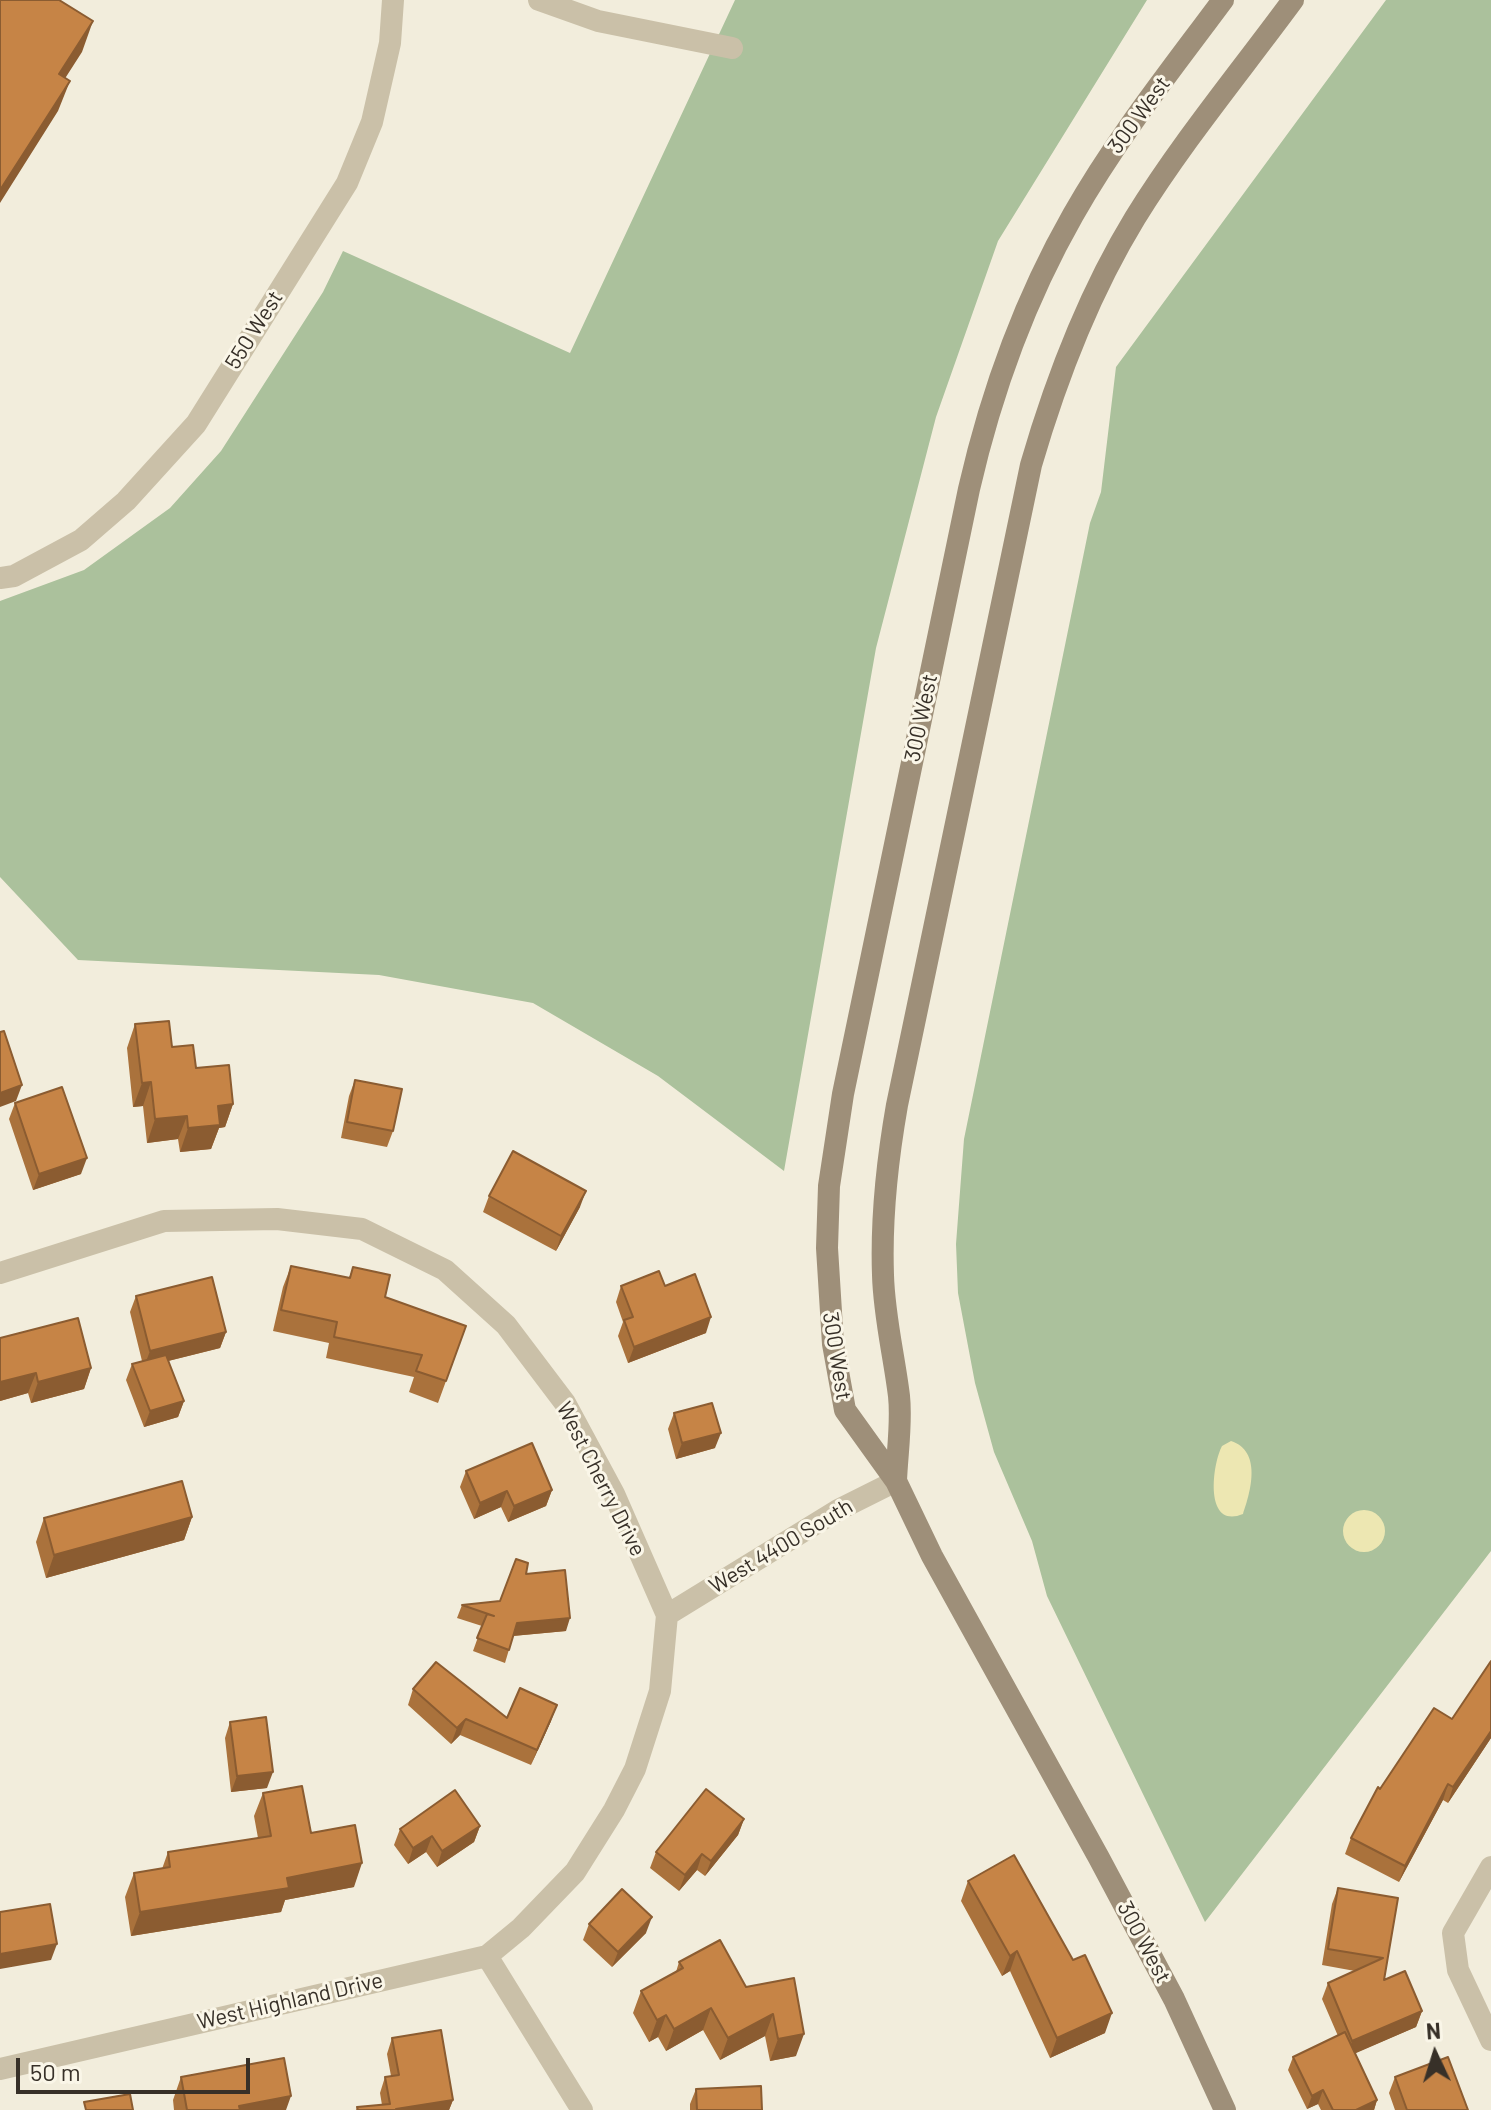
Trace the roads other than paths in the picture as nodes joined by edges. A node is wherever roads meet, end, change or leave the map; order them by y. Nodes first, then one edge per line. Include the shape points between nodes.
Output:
1 (393, 0) edge
2 (539, 0) edge
3 (1223, 0) edge
4 (1293, 0) edge
5 (732, 48) dead end
6 (0, 578) edge
7 (0, 1273) edge
8 (896, 1481) junction
9 (667, 1615) junction
10 (1491, 1867) edge
11 (487, 1956) junction
12 (1491, 2040) edge
13 (0, 2069) edge
14 (582, 2110) edge
15 (1225, 2110) edge

1 - 6 street, 550 West via 390,43 372,122 347,183 196,424 126,501 81,540 14,576
2 - 5 street via 598,21
3 - 8 main road, 300 West via 1118,143 1060,239 1012,342 969,489 843,1094 828,1202 829,1311 845,1410
4 - 8 main road, 300 West via 1164,174 1122,242 1070,350 1031,465 888,1162 883,1277 899,1398
7 - 9 street, West Cherry Drive via 164,1221 277,1219 362,1229 445,1270 506,1325 565,1403 614,1494
8 - 9 street, West 4400 South via 838,1510
8 - 15 main road, 300 West via 1168,1986
9 - 11 street, West Highland Drive via 660,1691 635,1769 614,1810 575,1872
10 - 12 street via 1453,1933 1458,1970
11 - 13 street, West Highland Drive
11 - 14 street

